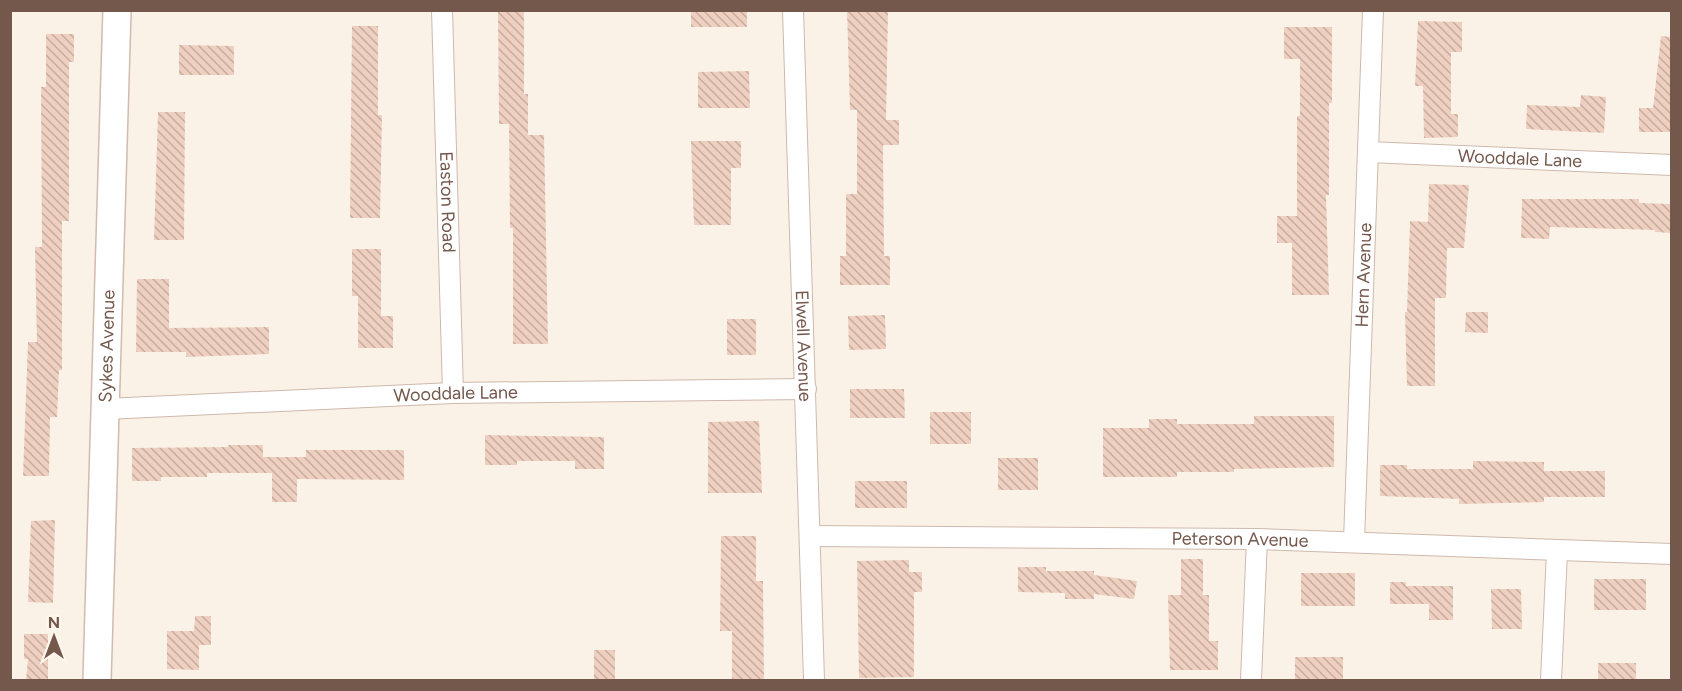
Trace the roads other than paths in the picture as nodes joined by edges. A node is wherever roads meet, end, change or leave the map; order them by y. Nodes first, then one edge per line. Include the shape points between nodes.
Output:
1 (117, 10) edge
2 (442, 10) edge
3 (794, 10) edge
4 (1373, 10) edge
5 (1368, 152) junction
6 (1671, 165) edge
7 (806, 389) junction
8 (453, 393) junction
9 (105, 409) junction
10 (810, 536) junction
11 (1257, 539) junction
12 (1354, 541) junction
13 (1557, 552) junction
14 (1671, 554) edge
15 (97, 681) edge
16 (814, 681) edge
17 (1251, 681) edge
18 (1551, 681) edge

1 - 9 street, Sykes Avenue
2 - 8 street, Easton Road
3 - 7 street, Elwell Avenue
4 - 5 street, Hern Avenue
5 - 6 street, Wooddale Lane
5 - 12 street, Hern Avenue
7 - 8 street, Wooddale Lane
7 - 10 street, Elwell Avenue
8 - 9 street, Wooddale Lane
9 - 15 street, Sykes Avenue
10 - 11 street, Peterson Avenue
10 - 16 street, Elwell Avenue
11 - 12 street, Peterson Avenue
11 - 17 street
12 - 13 street, Peterson Avenue
13 - 14 street, Peterson Avenue
13 - 18 street

